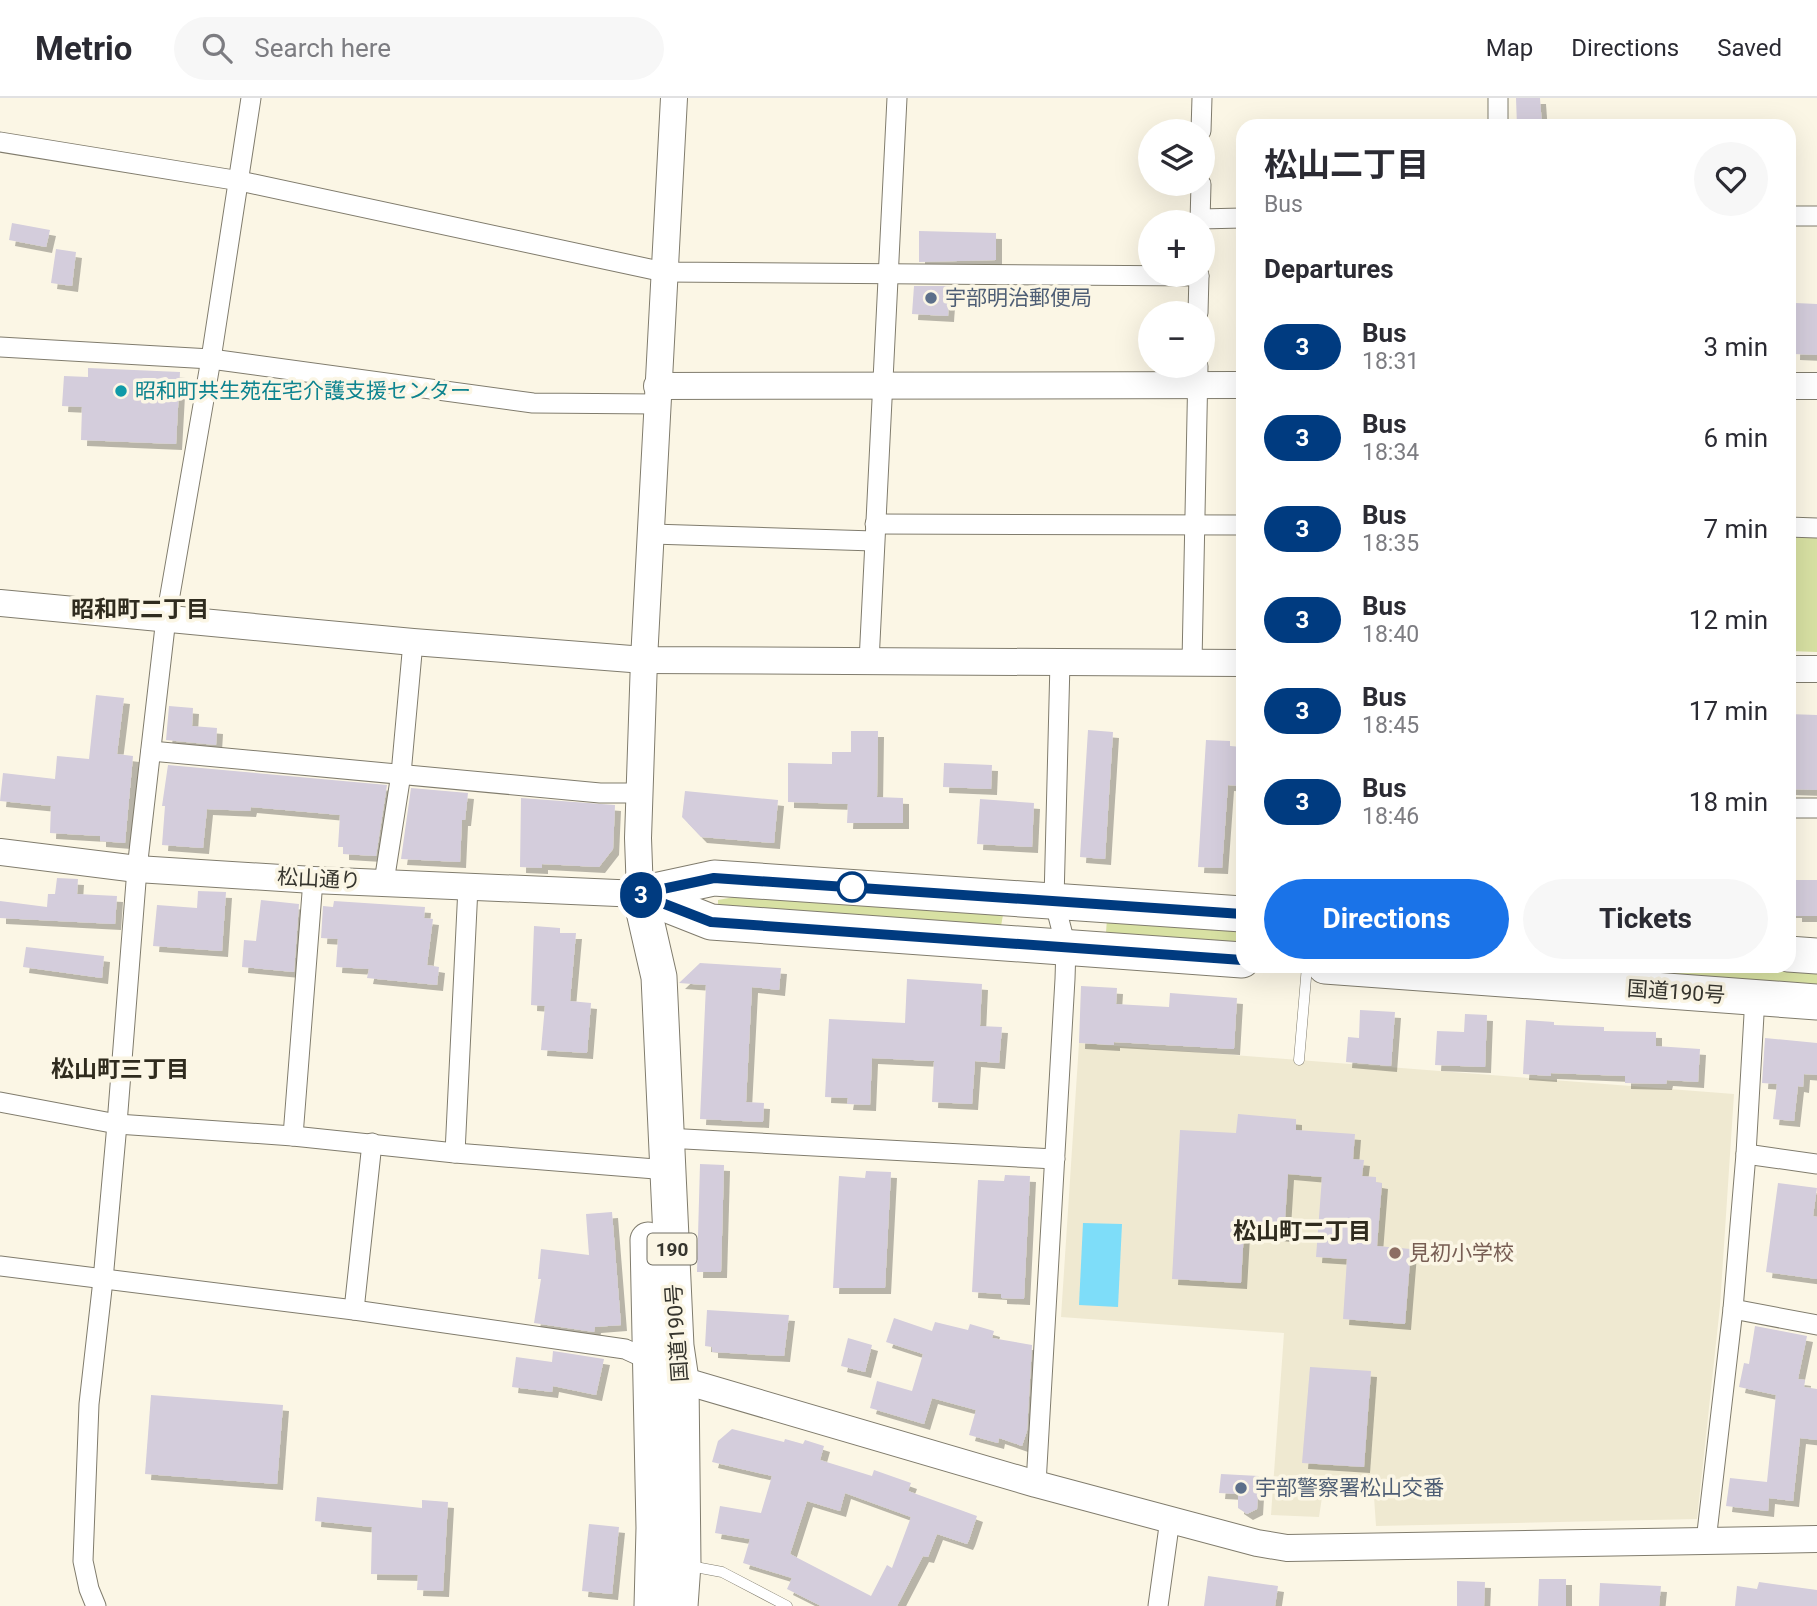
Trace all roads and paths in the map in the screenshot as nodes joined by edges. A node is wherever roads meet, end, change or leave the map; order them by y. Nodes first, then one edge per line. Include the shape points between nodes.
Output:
1 (251, 98) edge
2 (674, 98) edge
3 (897, 98) edge
4 (1202, 98) edge
5 (1498, 98) edge
6 (1201, 119) edge
7 (1498, 119) edge
8 (0, 142) edge
9 (240, 181) junction
10 (1796, 216) edge
11 (1817, 216) edge
12 (1236, 218) edge
13 (1215, 220) edge
14 (664, 272) junction
15 (888, 274) junction
16 (1138, 275) edge
17 (0, 347) edge
18 (211, 359) junction
19 (1138, 377) edge
20 (1198, 378) edge
21 (1211, 378) edge
22 (1236, 384) edge
23 (884, 385) junction
24 (1796, 386) edge
25 (1817, 386) edge
26 (657, 395) junction
27 (1196, 525) junction
28 (1236, 525) edge
29 (1796, 527) edge
30 (1817, 528) edge
31 (875, 533) junction
32 (652, 534) junction
33 (0, 603) edge
34 (166, 618) junction
35 (413, 642) junction
36 (644, 660) junction
37 (869, 662) junction
38 (1060, 662) junction
39 (1192, 662) junction
40 (1236, 663) edge
41 (1796, 669) edge
42 (1817, 669) edge
43 (152, 751) junction
44 (401, 774) junction
45 (639, 793) junction
46 (1796, 808) edge
47 (1817, 808) edge
48 (0, 852) edge
49 (136, 869) junction
50 (313, 880) junction
51 (384, 882) junction
52 (468, 887) junction
53 (639, 894) junction
54 (1054, 900) junction
55 (1236, 914) edge
56 (1066, 947) junction
57 (1796, 955) edge
58 (1817, 956) edge
59 (1236, 960) edge
60 (1306, 973) edge
61 (1526, 973) edge
62 (1755, 998) junction
63 (1817, 1002) edge
64 (1299, 1060) dead end
65 (0, 1102) edge
66 (117, 1124) junction
67 (293, 1136) junction
68 (372, 1143) junction
69 (455, 1153) junction
70 (1746, 1154) junction
71 (660, 1159) junction
72 (1055, 1159) junction
73 (1817, 1164) edge
74 (0, 1266) edge
75 (103, 1280) junction
76 (1733, 1308) junction
77 (355, 1310) junction
78 (1817, 1325) edge
79 (651, 1361) junction
80 (681, 1380) junction
81 (1036, 1484) junction
82 (1170, 1519) junction
83 (1817, 1539) edge
84 (1706, 1542) junction
85 (682, 1564) junction
86 (96, 1606) edge
87 (652, 1606) edge
88 (680, 1606) edge
89 (787, 1606) edge
90 (1158, 1606) edge

1 - 9 street
2 - 14 street
3 - 15 street
4 - 6 street
5 - 7 street
8 - 9 street
9 - 14 street
9 - 18 street
10 - 11 street
12 - 13 street
14 - 15 street
14 - 26 street
15 - 16 street
15 - 23 street
17 - 18 street
18 - 26 street via 533,403
18 - 34 street
19 - 23 street
20 - 27 street
21 - 22 street
23 - 26 street
23 - 31 street
24 - 25 street
26 - 32 street
27 - 28 street
27 - 31 street
27 - 39 street
29 - 30 street
31 - 32 street
31 - 37 street
32 - 36 street
33 - 34 street
34 - 35 street
34 - 43 street
35 - 36 street
35 - 44 street
36 - 37 street
36 - 45 street
37 - 38 street
38 - 39 street
38 - 54 street
39 - 40 street
41 - 42 street
43 - 44 street
43 - 49 street
44 - 45 street
44 - 51 street
45 - 53 street
46 - 47 street
48 - 49 street, 松山通り
49 - 50 street, 松山通り
49 - 66 street
50 - 51 street, 松山通り
50 - 67 street
51 - 52 street, 松山通り
52 - 53 street, 松山通り
52 - 69 street
53 - 54 highway via 714,878
53 - 56 highway via 711,922
53 - 71 highway, 国道190号 / 190 via 659,977
54 - 55 highway
54 - 56 street
56 - 59 highway
56 - 72 street
57 - 58 highway
60 - 64 lane
61 - 62 highway, 国道190号
62 - 63 highway, 国道190号
62 - 70 street
65 - 66 street
66 - 67 street
66 - 75 street
67 - 68 street
68 - 69 street
68 - 77 street
69 - 71 street
70 - 73 street
70 - 76 street
71 - 72 street
71 - 79 highway, 国道190号 / 190
71 - 80 highway, 国道190号 / 190
72 - 81 street
74 - 75 street
75 - 77 street
75 - 86 street via 89,1404 83,1561
76 - 78 street
76 - 84 street
77 - 79 street via 625,1349
79 - 80 street
79 - 87 highway, 国道190号 / 190
80 - 81 street
80 - 85 highway, 国道190号 / 190
81 - 82 street
82 - 84 street via 1287,1548
82 - 90 street
83 - 84 street
85 - 88 highway, 国道190号 / 190
85 - 89 lane via 722,1572

